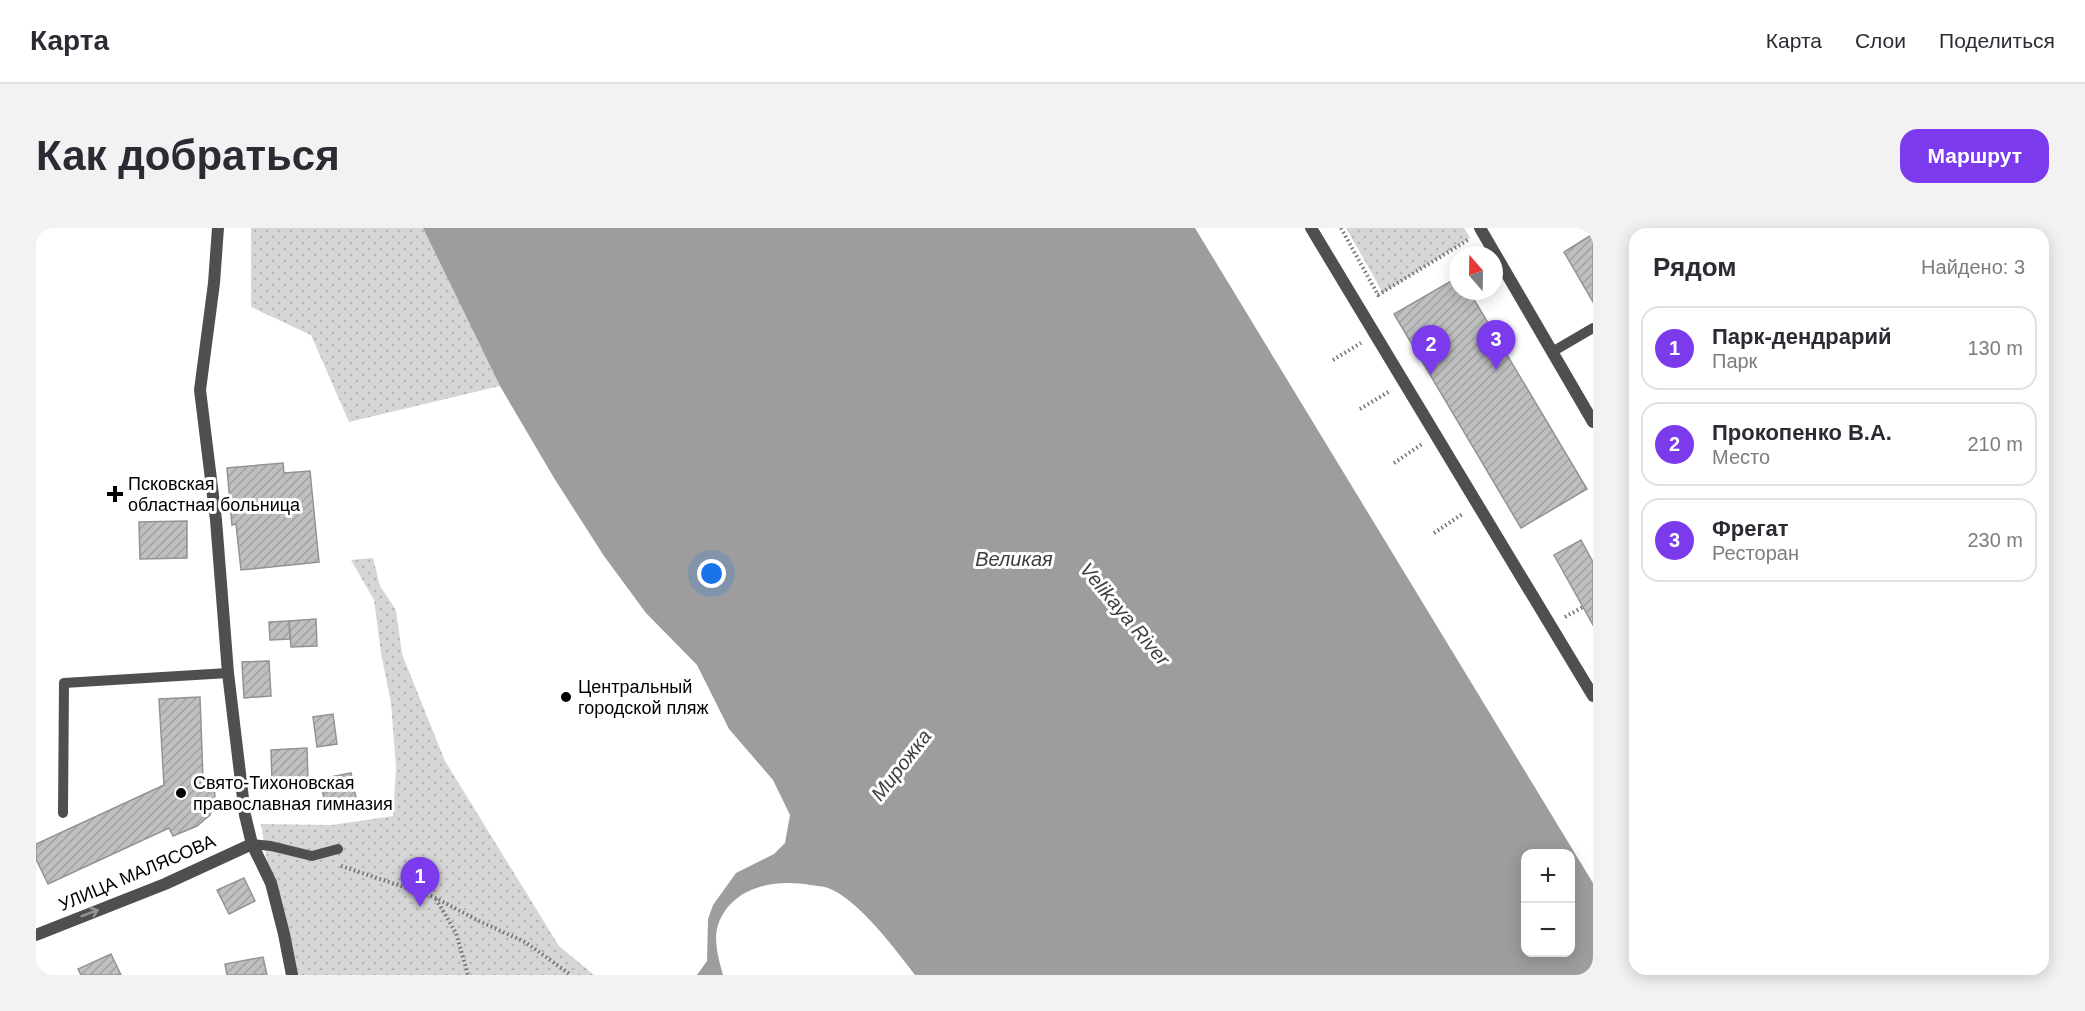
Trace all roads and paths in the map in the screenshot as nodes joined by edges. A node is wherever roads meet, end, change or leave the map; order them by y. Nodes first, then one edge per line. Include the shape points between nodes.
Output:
1 (219, 228) edge
2 (1311, 228) edge
3 (1341, 228) edge
4 (1481, 230) edge
5 (1593, 328) edge
6 (1374, 335) junction
7 (1552, 352) junction
8 (1333, 360) dead end
9 (1404, 383) junction
10 (1360, 409) dead end
11 (1593, 423) edge
12 (1436, 436) junction
13 (1394, 462) dead end
14 (1477, 504) junction
15 (1434, 533) dead end
16 (1583, 607) dead end
17 (1575, 612) dead end
18 (228, 673) junction
19 (1593, 696) edge
20 (63, 813) dead end
21 (252, 844) junction
22 (338, 849) dead end
23 (312, 856) junction
24 (434, 897) junction
25 (36, 935) edge
26 (292, 975) edge
27 (468, 975) edge
28 (572, 975) edge

1 - 18 street via 200,390 216,520
2 - 6 street
3 - 4 path via 1378,295
4 - 7 street
5 - 7 lane
6 - 8 path
6 - 9 street
7 - 11 street
9 - 10 path
9 - 12 street
12 - 13 path
12 - 14 street
14 - 15 path
14 - 19 street
16 - 17 path
18 - 20 lane via 64,683
18 - 21 street
21 - 23 lane
25 -> 21 street, УЛИЦА МАЛЯСОВА via 165,884
21 - 26 street via 270,883
22 - 23 lane
23 - 24 path
24 - 27 path via 456,933
24 - 28 path via 525,942

